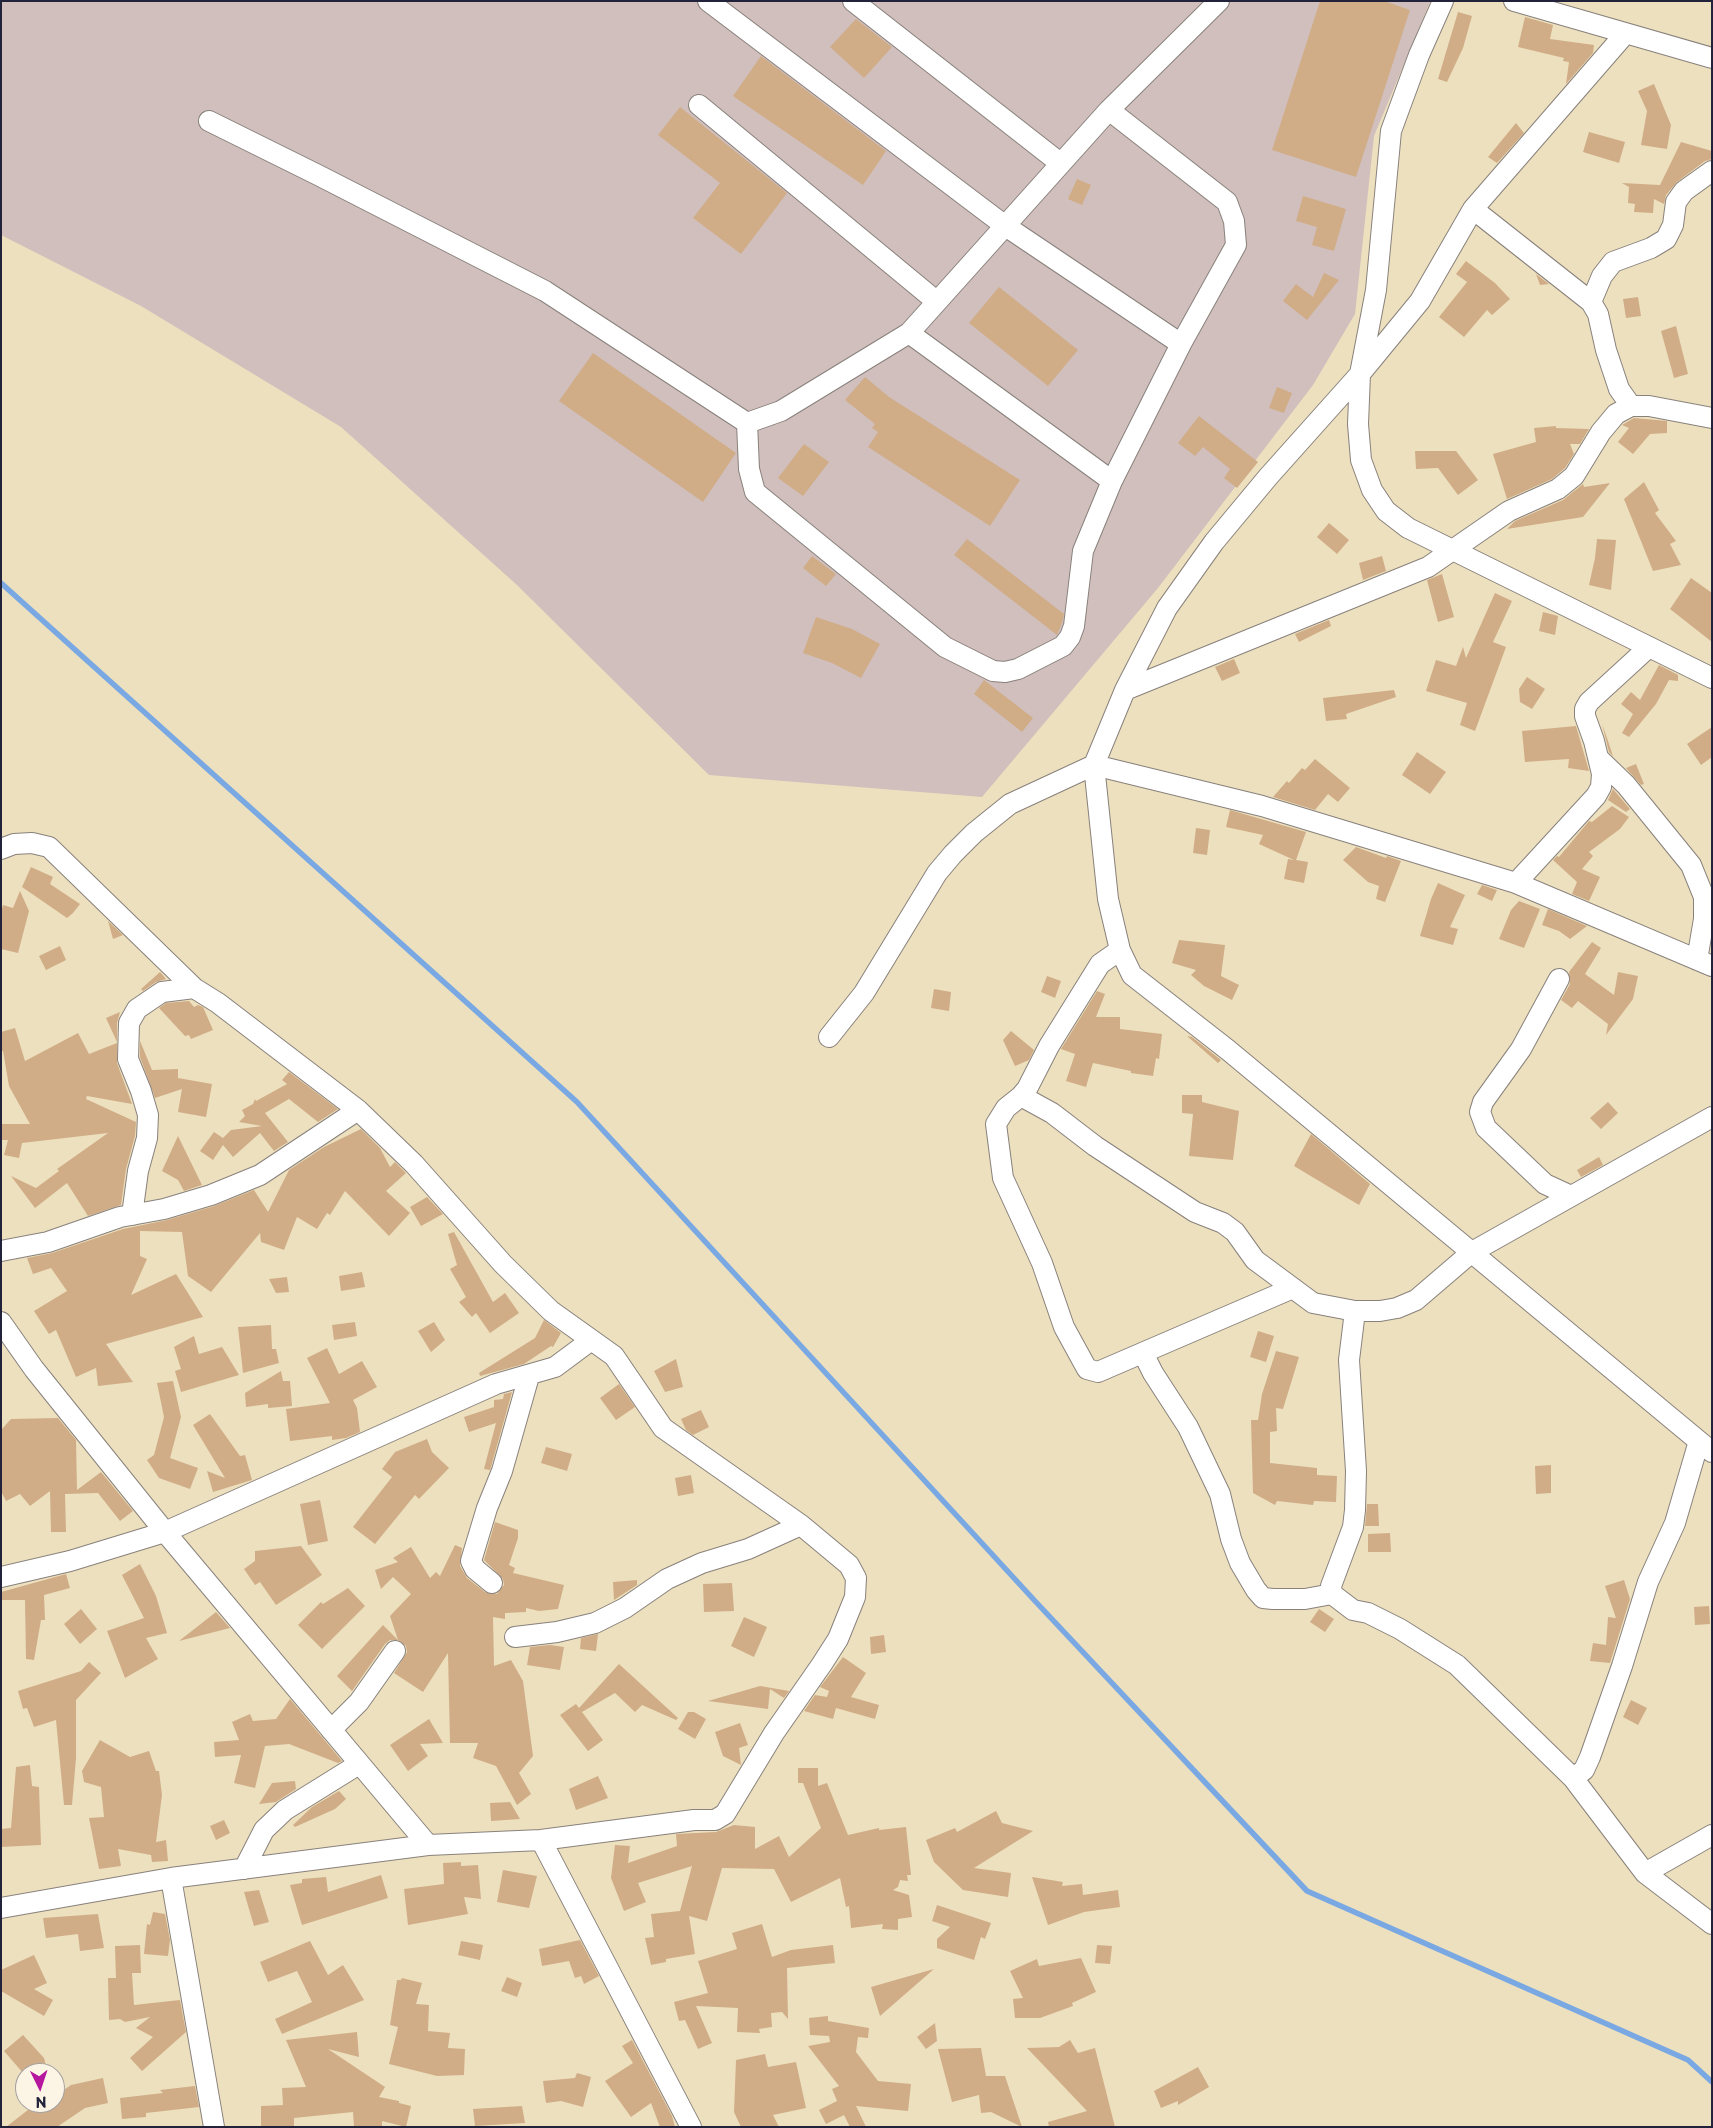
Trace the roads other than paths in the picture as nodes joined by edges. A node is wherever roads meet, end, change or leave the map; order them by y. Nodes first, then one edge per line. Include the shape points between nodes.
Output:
1 (708, 1) edge
2 (853, 1) edge
3 (1219, 1) edge
4 (1444, 1) edge
5 (1514, 1) edge
6 (1625, 34) junction
7 (1710, 54) edge
8 (699, 105) dead end
9 (1109, 110) junction
10 (209, 121) dead end
11 (1060, 163) junction
12 (1712, 171) edge
13 (1473, 209) junction
14 (1004, 225) junction
15 (936, 301) junction
16 (1591, 302) junction
17 (909, 333) junction
18 (1181, 344) junction
19 (1360, 374) junction
20 (1631, 406) junction
21 (1712, 418) edge
22 (747, 423) junction
23 (1112, 481) junction
24 (1454, 551) junction
25 (1649, 647) junction
26 (1712, 678) edge
27 (1125, 690) junction
28 (1598, 758) junction
29 (1094, 765) junction
30 (1, 849) edge
31 (1516, 883) junction
32 (1120, 950) junction
33 (1704, 963) edge
34 (1559, 979) dead end
35 (194, 988) junction
36 (829, 1037) dead end
37 (1021, 1096) junction
38 (358, 1110) junction
39 (1712, 1117) edge
40 (1571, 1196) junction
41 (132, 1215) junction
42 (1, 1251) edge
43 (1472, 1252) junction
44 (1293, 1288) junction
45 (1355, 1311) junction
46 (1, 1322) edge
47 (590, 1341) junction
48 (1143, 1353) junction
49 (529, 1376) junction
50 (1705, 1446) edge
51 (802, 1525) junction
52 (165, 1532) junction
53 (1, 1577) edge
54 (492, 1583) dead end
55 (1332, 1594) junction
56 (515, 1637) dead end
57 (395, 1651) dead end
58 (331, 1730) junction
59 (359, 1764) junction
60 (1573, 1778) junction
61 (1712, 1835) edge
62 (542, 1840) junction
63 (428, 1845) junction
64 (244, 1869) junction
65 (1646, 1873) junction
66 (171, 1878) junction
67 (1, 1908) edge
68 (1712, 1924) edge
69 (214, 2127) edge
70 (691, 2127) edge

1 - 14 street
2 - 11 street
3 - 9 street
4 - 19 street via 1419,55 1391,131 1376,290
5 - 6 street
6 - 7 street
6 - 13 street
8 - 15 street
9 - 11 street
9 - 18 street via 1227,202 1234,221 1236,245
10 - 22 street via 545,291
11 - 14 street
12 - 16 street via 1684,191 1676,202 1673,225 1666,239 1613,262 1602,276
13 - 16 street
13 - 19 street via 1420,301
14 - 15 street
14 - 18 street
15 - 17 street
16 - 20 street via 1598,314 1619,389
17 - 22 street via 781,411
17 - 23 street
18 - 23 street
19 - 24 street via 1358,424 1361,460 1372,490 1386,510 1408,528
19 - 27 street via 1214,542 1167,608
20 - 21 street via 1649,406
20 - 24 street via 1616,414 1601,432 1574,476 1558,489 1509,511
22 - 23 street via 755,492 945,647 993,672 1018,669 1063,646 1070,637 1083,551
24 - 25 street
24 - 27 street via 1428,567
25 - 26 street
25 - 28 street via 1588,702 1585,716
27 - 29 street
28 - 31 street via 1602,774 1596,796
28 - 33 street via 1626,784 1691,865 1704,897
29 - 31 street via 1271,809
29 - 32 street via 1108,900
29 - 36 street via 1010,804 953,854 937,873 864,993
30 - 35 street via 14,844 49,847
31 - 33 street
32 - 37 street via 1100,964
32 - 43 street via 1132,975
34 - 40 street via 1521,1049 1483,1102 1480,1112 1486,1128 1544,1184
35 - 38 street
35 - 41 street via 162,992 136,1009 129,1023 128,1060 148,1115 147,1138 138,1171
37 - 44 street via 1052,1113 1095,1146 1195,1212 1223,1223 1255,1260
37 - 48 street via 1006,1108 996,1124 1003,1178 1042,1263 1064,1327 1092,1372
38 - 41 street via 260,1175 164,1210
38 - 47 street via 414,1164 503,1264 551,1311
39 - 40 street
40 - 43 street
41 - 42 street via 48,1242
43 - 45 street via 1416,1300 1380,1312
43 - 50 street
44 - 45 street via 1313,1303
44 - 48 street
45 - 55 street via 1349,1360 1356,1471 1355,1510 1353,1527 1331,1586
46 - 52 street via 34,1369
47 - 49 street via 555,1367
47 - 51 street via 614,1356 663,1428
48 - 55 street via 1192,1435 1220,1494 1240,1563 1256,1590 1263,1598 1272,1599 1305,1599
49 - 52 street via 496,1384
49 - 54 street via 502,1471 471,1561 475,1569
50 - 60 street via 1648,1582 1590,1757 1584,1770
51 - 56 street via 667,1579 625,1608 596,1623
51 - 62 street via 849,1565 856,1578 855,1597 838,1639 774,1733 725,1814 715,1820
52 - 53 street via 70,1561
52 - 58 street
55 - 60 street via 1353,1610 1368,1613 1400,1629 1457,1666
57 - 58 street via 359,1702
58 - 59 street
59 - 63 street
59 - 64 street via 285,1810 264,1830
60 - 65 street
61 - 65 street
62 - 63 street
62 - 70 street
63 - 64 street
64 - 66 street
65 - 68 street
66 - 67 street
66 - 69 street

